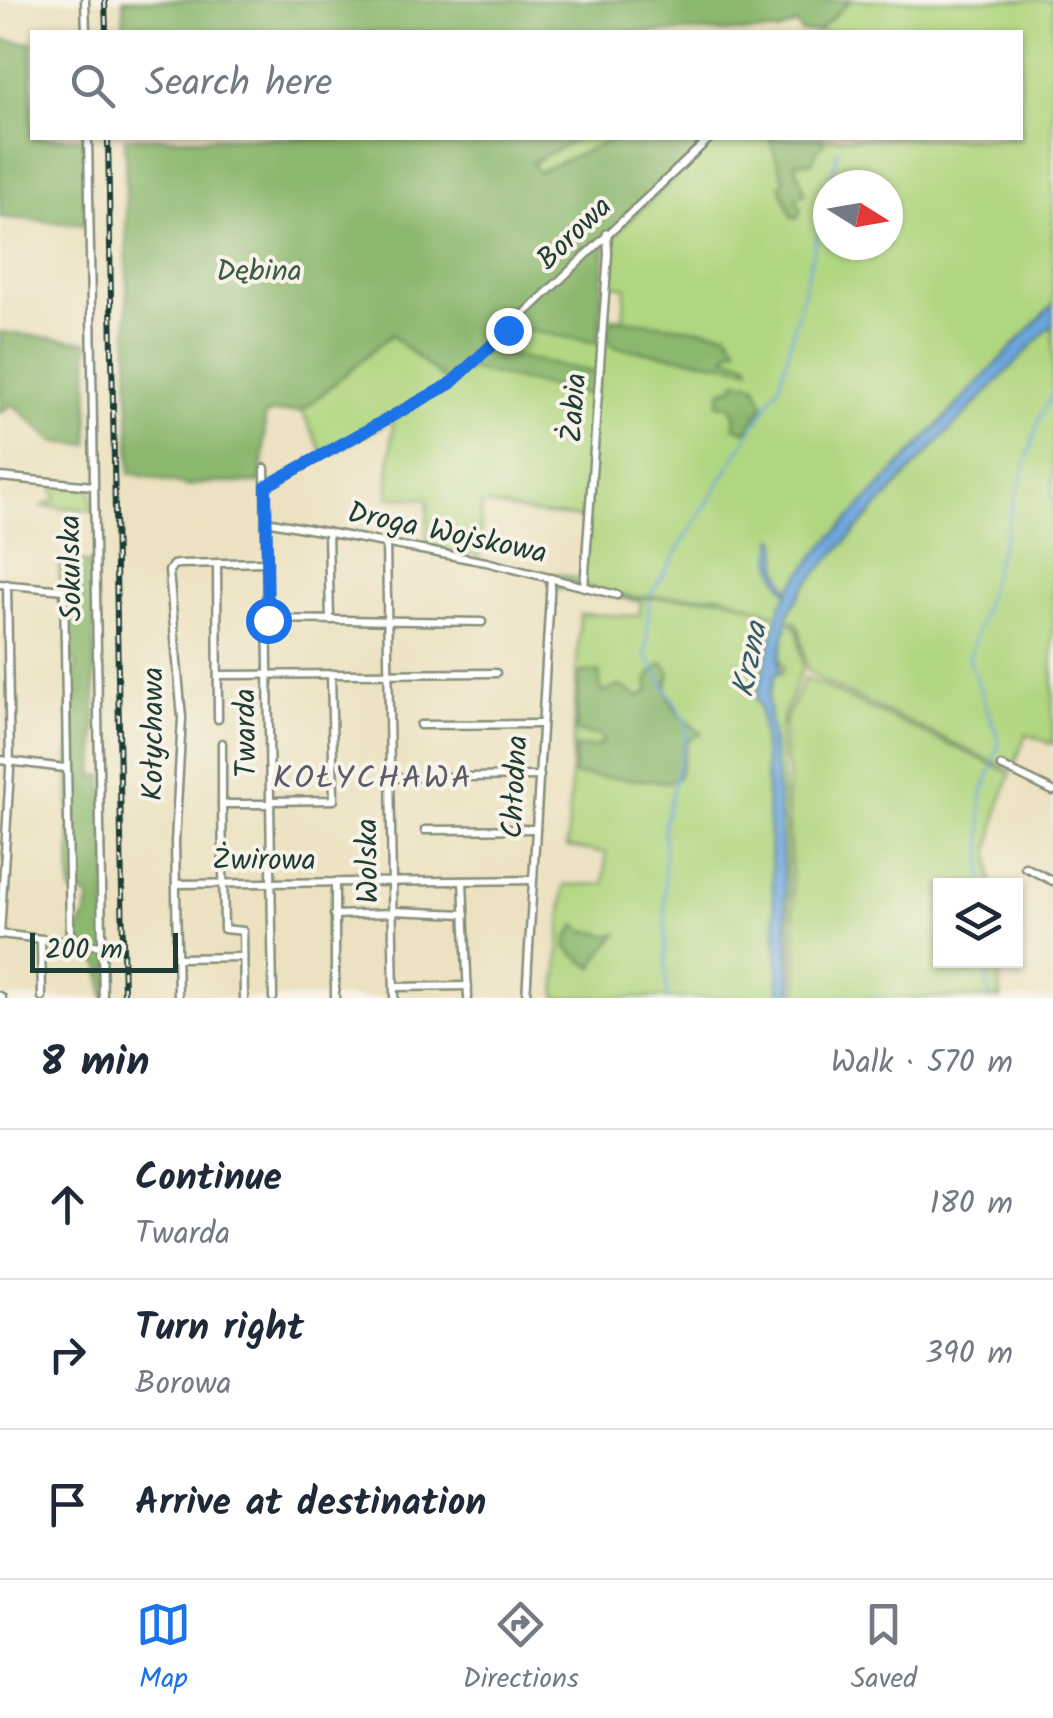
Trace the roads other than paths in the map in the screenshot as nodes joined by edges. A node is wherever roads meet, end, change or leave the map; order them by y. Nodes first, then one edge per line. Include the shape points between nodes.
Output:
1 (84, 0) edge
2 (86, 30) edge
3 (88, 140) edge
4 (708, 140) edge
5 (608, 233) junction
6 (266, 468) dead end
7 (0, 477) edge
8 (93, 486) junction
9 (266, 486) junction
10 (266, 522) junction
11 (328, 532) junction
12 (386, 543) junction
13 (267, 562) junction
14 (217, 563) junction
15 (552, 578) junction
16 (4, 584) edge
17 (584, 588) junction
18 (617, 595) dead end
19 (388, 619) junction
20 (268, 620) junction
21 (330, 620) junction
22 (482, 622) dead end
23 (388, 673) junction
24 (496, 673) dead end
25 (268, 674) junction
26 (331, 674) junction
27 (218, 675) junction
28 (218, 720) dead end
29 (542, 724) junction
30 (420, 725) dead end
31 (222, 742) dead end
32 (0, 760) edge
33 (10, 762) junction
34 (1001, 766) dead end
35 (66, 768) junction
36 (540, 776) junction
37 (390, 778) junction
38 (1053, 791) edge
39 (271, 803) junction
40 (222, 804) junction
41 (536, 829) junction
42 (425, 830) dead end
43 (1025, 867) dead end
44 (533, 880) junction
45 (463, 881) junction
46 (1053, 881) edge
47 (392, 882) junction
48 (272, 883) junction
49 (334, 883) junction
50 (176, 884) junction
51 (223, 884) junction
52 (392, 912) junction
53 (465, 914) junction
54 (334, 915) junction
55 (0, 935) edge
56 (41, 939) junction
57 (68, 942) junction
58 (101, 946) junction
59 (243, 957) junction
60 (177, 958) junction
61 (468, 986) junction
62 (394, 987) junction
63 (42, 998) edge
64 (102, 998) edge
65 (178, 998) edge
66 (244, 998) edge
67 (273, 998) edge
68 (335, 998) edge
69 (394, 998) edge
70 (468, 998) edge
71 (526, 998) edge

1 - 2 street
3 - 8 street, Sokulska
4 - 5 street, Borowa
5 - 9 street, Borowa via 450,384
5 - 17 street, Żabia
6 - 9 street, Twarda
7 - 8 street
8 - 58 street, Sokulska
9 - 10 street, Twarda
10 - 11 street, Droga Wojskowa
10 - 13 street, Twarda
11 - 12 street, Droga Wojskowa
11 - 21 street
12 - 15 street, Droga Wojskowa
12 - 19 street, Wolska
13 - 14 street, Kołychawa
13 - 20 street, Twarda
14 - 27 street
14 - 50 street, Kołychawa via 175,564 169,571 182,718
15 - 17 street, Droga Wojskowa
15 - 29 street, Chłodna
16 - 33 street
16 - 35 street via 64,590
17 - 18 street, Droga Wojskowa
19 - 21 street
19 - 22 street
19 - 23 street, Wolska
20 - 21 street
20 - 25 street, Twarda
23 - 24 street
23 - 26 street
23 - 37 street, Wolska
25 - 26 street
25 - 27 street
25 - 39 street, Twarda
26 - 39 street via 334,800
27 - 28 street
29 - 30 street
29 - 36 street, Chłodna
31 - 40 street
32 - 33 street
33 - 35 street
33 - 55 street
34 - 38 street
35 - 57 street
36 - 37 street
36 - 41 street, Chłodna
37 - 47 street, Wolska
39 - 40 street
39 - 48 street, Twarda
40 - 51 street
41 - 42 street
41 - 44 street, Chłodna
43 - 46 street
44 - 45 street, Żwirowa
44 - 71 street, Chłodna
45 - 47 street, Żwirowa
45 - 53 street
47 - 49 street, Żwirowa
47 - 52 street, Wolska
48 - 49 street, Żwirowa
48 - 51 street, Żwirowa
48 - 67 street, Twarda
49 - 54 street
50 - 51 street, Żwirowa
50 - 60 street, Kołychawa
51 - 59 street via 224,929 242,932
52 - 53 street
52 - 54 street
52 - 62 street, Wolska
53 - 61 street
54 - 68 street
55 - 56 street
56 - 57 street
56 - 63 street
57 - 58 street
58 - 64 street, Sokulska
59 - 60 street
59 - 66 street
60 - 65 street, Kołychawa
61 - 62 street
61 - 70 street
62 - 69 street, Wolska

